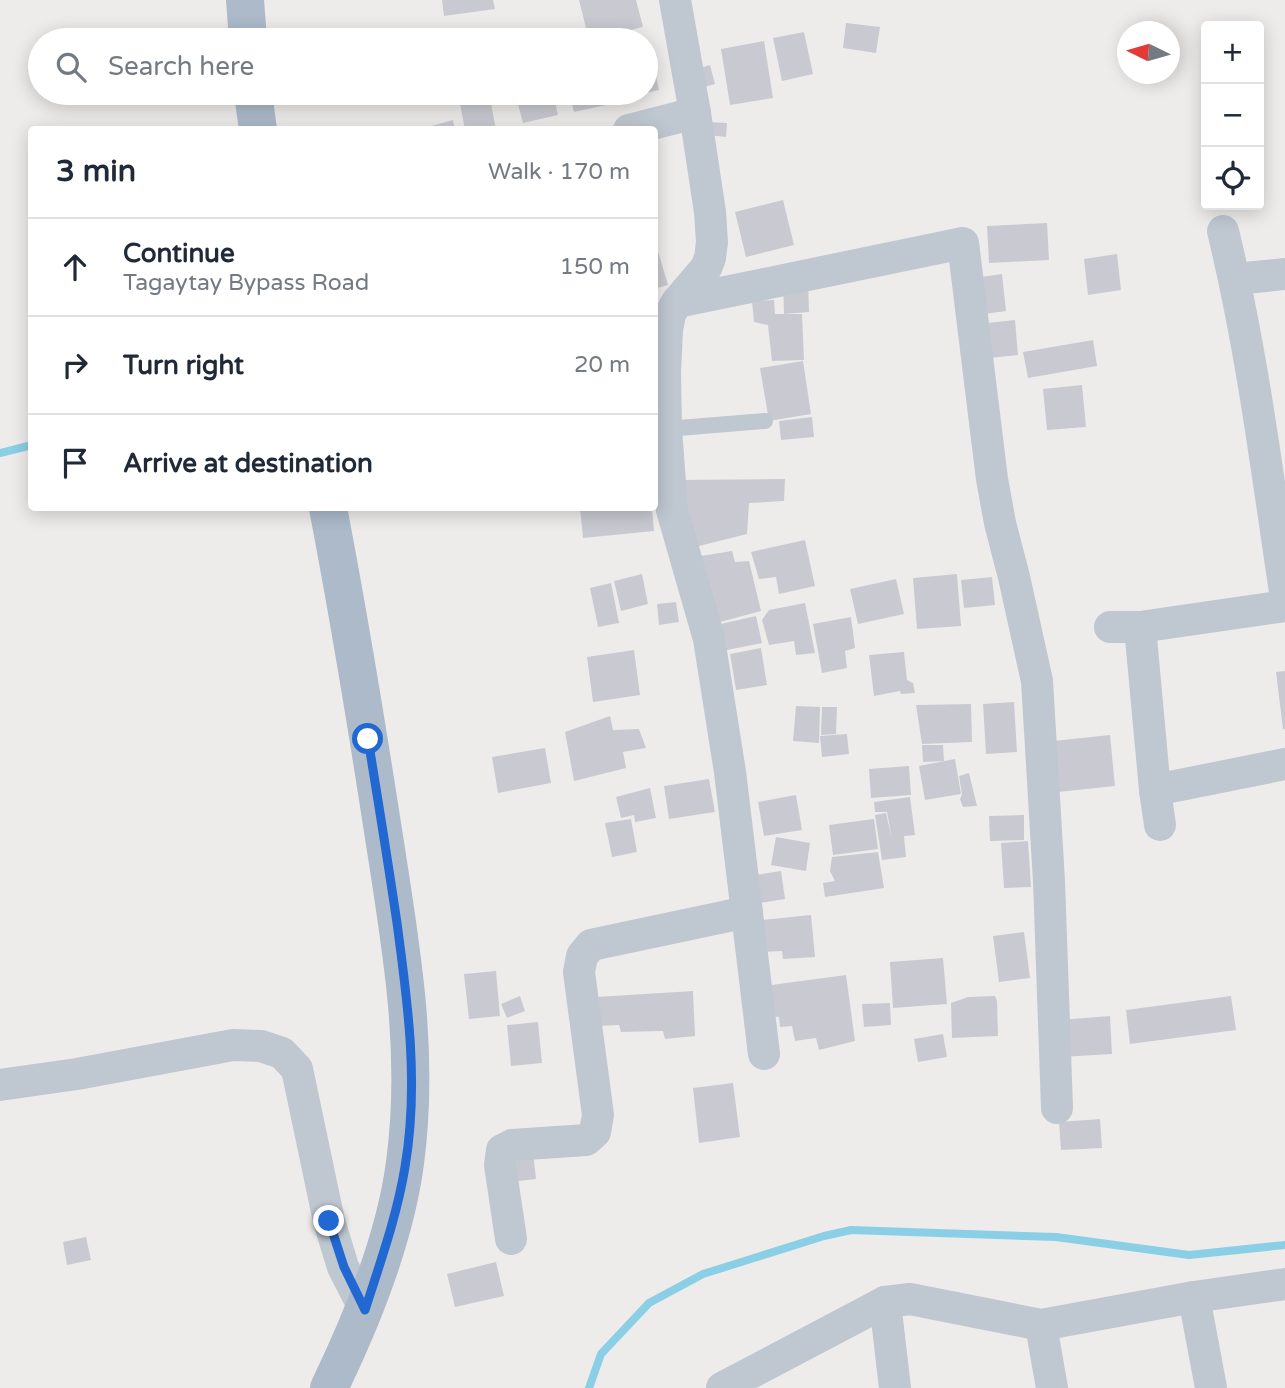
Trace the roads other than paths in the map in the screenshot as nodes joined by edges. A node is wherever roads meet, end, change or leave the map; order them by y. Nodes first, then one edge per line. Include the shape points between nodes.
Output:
1 (245, 0) edge
2 (675, 0) edge
3 (247, 28) edge
4 (255, 105) edge
5 (695, 113) junction
6 (257, 126) edge
7 (645, 126) edge
8 (1223, 232) dead end
9 (1285, 274) edge
10 (1235, 279) junction
11 (677, 302) junction
12 (765, 421) dead end
13 (1273, 428) edge
14 (666, 429) junction
15 (329, 511) edge
16 (1285, 592) edge
17 (1285, 606) edge
18 (1285, 764) edge
19 (1155, 790) junction
20 (1160, 825) dead end
21 (747, 912) junction
22 (764, 1054) dead end
23 (0, 1085) edge
24 (1057, 1108) dead end
25 (510, 1239) dead end
26 (1285, 1284) edge
27 (1194, 1297) junction
28 (885, 1302) junction
29 (365, 1310) junction
30 (1041, 1325) junction
31 (733, 1385) edge
32 (329, 1388) edge
33 (895, 1388) edge
34 (1052, 1388) edge
35 (1211, 1388) edge

1 - 3 main road
2 - 5 street
4 - 6 main road
5 - 7 street
5 - 11 street via 712,242 706,268
8 - 10 street
9 - 10 street
10 - 13 street
11 - 14 street via 667,330
11 - 24 street via 963,243 992,480 1037,681
12 - 14 lane
13 - 16 street
14 - 21 street via 672,510 709,639
15 - 29 main road via 352,632 411,1039 405,1167
17 - 19 street via 1125,627
18 - 19 street
19 - 20 street
21 - 22 street
21 - 25 street via 591,945 582,957 579,972 598,1115 594,1132 586,1140 512,1144 502,1150
23 - 29 street via 233,1045 261,1046 282,1053 297,1069 329,1221
26 - 27 street
27 - 30 street
27 - 35 street
28 - 30 street via 909,1299
28 - 31 street
28 - 33 street
29 - 32 main road
30 - 34 street

